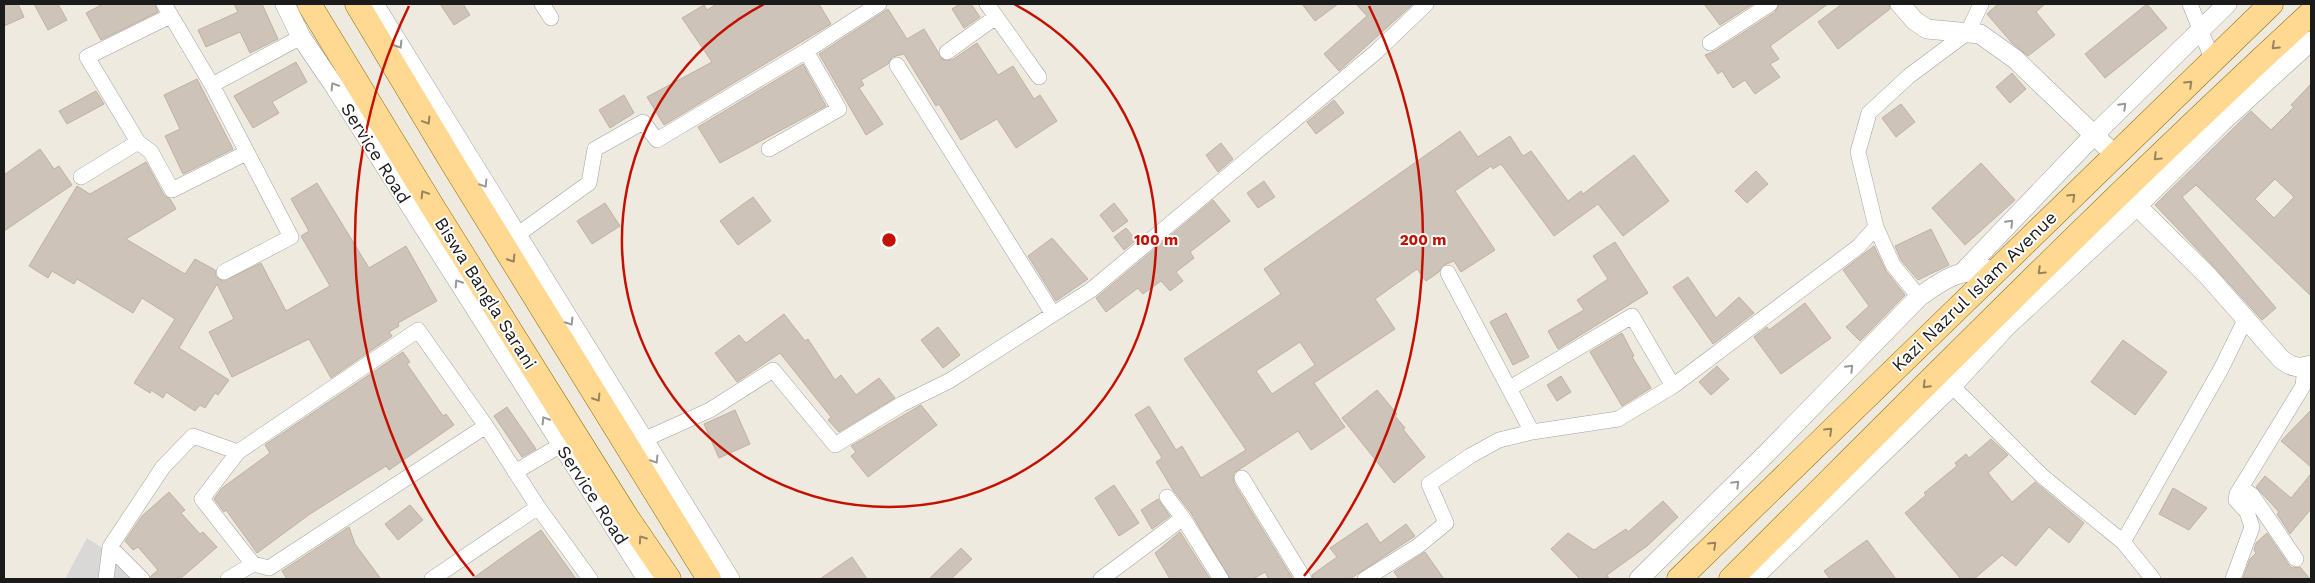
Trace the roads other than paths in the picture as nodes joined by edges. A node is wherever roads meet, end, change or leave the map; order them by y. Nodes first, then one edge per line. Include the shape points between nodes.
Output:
1 (285, 4) edge
2 (309, 4) edge
3 (542, 4) edge
4 (879, 4) edge
5 (987, 4) edge
6 (1426, 4) edge
7 (1770, 4) edge
8 (1900, 4) edge
9 (1981, 4) edge
10 (2190, 4) edge
11 (2227, 4) edge
12 (2271, 4) edge
13 (373, 5) edge
14 (167, 10) edge
15 (2311, 13) edge
16 (996, 17) junction
17 (551, 18) dead end
18 (2200, 29) junction
19 (323, 30) junction
20 (1968, 32) junction
21 (301, 37) junction
22 (2311, 41) edge
23 (1710, 43) dead end
24 (806, 51) junction
25 (947, 52) dead end
26 (314, 54) junction
27 (2213, 61) junction
28 (896, 65) dead end
29 (1039, 77) dead end
30 (212, 85) junction
31 (2094, 135) junction
32 (138, 142) junction
33 (769, 149) dead end
34 (246, 153) junction
35 (2115, 155) junction
36 (81, 177) dead end
37 (2137, 206) junction
38 (1876, 227) junction
39 (516, 236) junction
40 (1998, 269) junction
41 (1964, 271) junction
42 (224, 272) dead end
43 (1448, 273) dead end
44 (1919, 297) junction
45 (1053, 314) junction
46 (2245, 320) junction
47 (2308, 366) edge
48 (1673, 386) junction
49 (1952, 386) junction
50 (1510, 388) junction
51 (486, 426) junction
52 (1532, 432) junction
53 (643, 440) junction
54 (561, 445) junction
55 (238, 452) junction
56 (515, 472) junction
57 (1242, 478) dead end
58 (2241, 488) junction
59 (1167, 496) dead end
60 (538, 507) junction
61 (1183, 518) junction
62 (2124, 542) junction
63 (110, 547) junction
64 (702, 551) junction
65 (2296, 558) dead end
66 (253, 564) junction
67 (273, 574) edge
68 (106, 579) edge
69 (142, 579) edge
70 (228, 579) edge
71 (432, 579) edge
72 (590, 579) edge
73 (646, 579) edge
74 (669, 579) edge
75 (709, 579) edge
76 (730, 579) edge
77 (1100, 579) edge
78 (1221, 579) edge
79 (1304, 579) edge
80 (1365, 579) edge
81 (1639, 579) edge
82 (1679, 579) edge
83 (1731, 579) edge
84 (1752, 579) edge
85 (2153, 579) edge
86 (2233, 579) edge

1 - 21 street, Service Road
2 - 19 main road, Biswa Bangla Sarani
3 - 17 street
4 - 24 street
5 - 16 street
6 - 45 street via 1376,52 1091,290
7 - 23 street
8 - 20 street via 1927,29
9 - 20 street
10 - 18 street
11 - 18 street
12 - 27 main road, Kazi Nazrul Islam Avenue
13 -> 39 street
13 -> 64 main road via 453,164
14 - 30 street
14 - 32 street via 87,57
15 -> 83 main road, Kazi Nazrul Islam Avenue via 2016,294
16 - 25 street
16 - 29 street
18 - 27 street
31 -> 18 street
19 - 26 street
74 -> 19 main road, Biswa Bangla Sarani via 621,508
20 - 31 street via 1980,34 2015,59
20 - 38 street via 1910,76 1869,113 1858,152
21 - 26 street, Service Road
21 - 30 street
22 - 37 street
24 - 33 street via 838,109
24 - 39 street via 657,140 643,122 595,150 589,183
54 -> 26 street, Service Road
35 -> 27 main road, Kazi Nazrul Islam Avenue
28 - 45 street
30 - 34 street
31 - 35 street
41 -> 31 street
32 - 34 street via 151,152 172,190
32 - 36 street
34 - 42 street via 291,237
40 -> 35 main road, Kazi Nazrul Islam Avenue
37 - 46 street via 2207,275
37 - 49 street via 2006,327
38 - 44 street via 1893,265
38 - 48 street via 1858,247
39 -> 53 street
40 - 41 street
82 -> 40 main road, Kazi Nazrul Islam Avenue
41 - 44 street via 1942,280
43 - 50 street
81 -> 44 street
45 - 53 street via 948,381 835,444 773,370 710,410
46 - 47 street via 2289,366
46 - 62 street via 2221,370
47 - 58 street via 2303,386
48 - 50 street via 1632,316
48 - 52 street via 1618,419
49 - 62 street via 2042,476
49 - 84 street
50 - 52 street
51 - 55 street via 418,330
51 - 56 street
51 - 67 street
52 - 80 street via 1499,440 1429,484 1446,522 1418,546
53 -> 64 street
54 - 56 street
54 - 73 street, Service Road
55 - 63 street via 193,436 163,467
55 - 66 street via 202,499
56 - 60 street
57 - 79 street
58 - 65 street via 2252,495
58 - 86 street via 2236,500 2248,512 2252,527
59 - 61 street
60 - 71 street
60 - 72 street
61 - 77 street
61 - 78 street
62 - 85 street
63 - 68 street
63 - 69 street
64 - 75 main road
64 - 76 street
66 - 67 street
66 - 70 street

